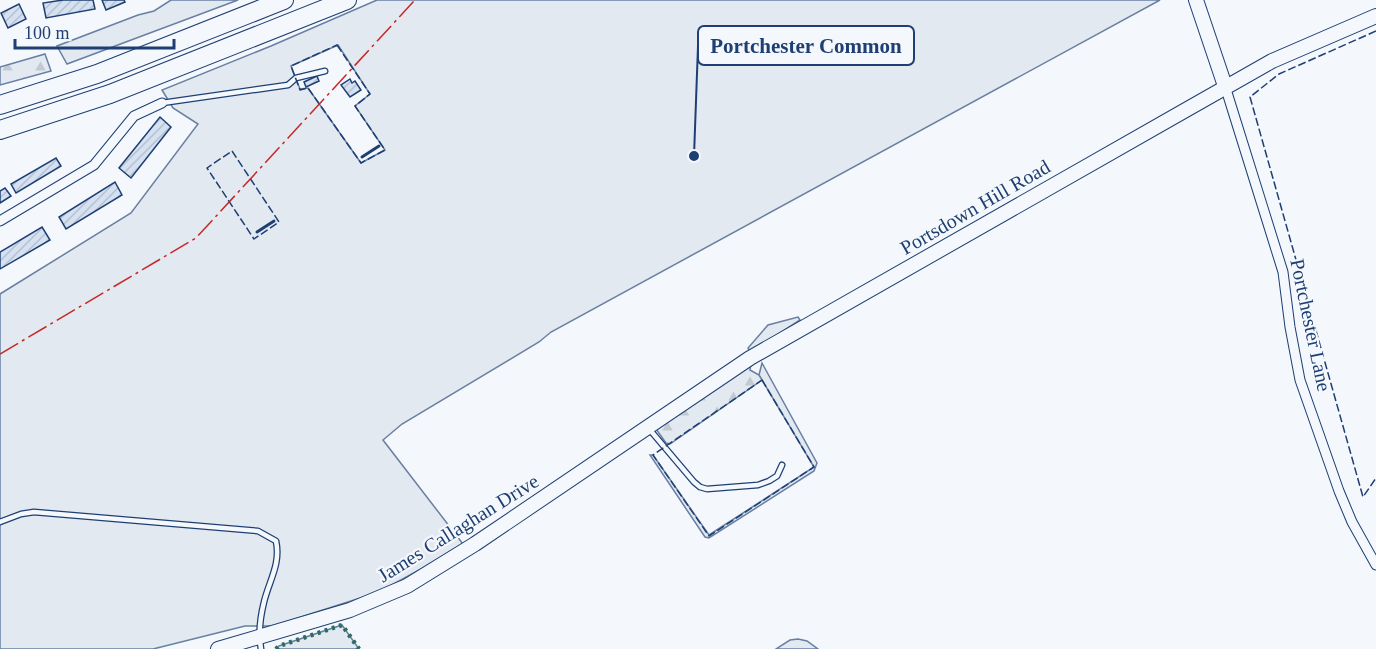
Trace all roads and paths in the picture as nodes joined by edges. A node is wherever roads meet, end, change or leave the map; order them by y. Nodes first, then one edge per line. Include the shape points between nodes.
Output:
1 (284, 0) edge
2 (347, 0) edge
3 (1196, 0) edge
4 (1376, 16) edge
5 (325, 71) dead end
6 (1225, 86) junction
7 (162, 103) joint
8 (0, 105) edge
9 (0, 130) edge
10 (0, 221) edge
11 (648, 427) junction
12 (606, 455) joint
13 (782, 465) dead end
14 (0, 522) edge
15 (1376, 565) edge
16 (260, 643) edge
17 (218, 649) edge

1 - 8 highway via 97,74
2 - 9 highway via 110,94
3 - 6 street
4 - 6 street, Portsdown Hill Road
5 - 7 lane via 296,78 288,85
6 - 11 street, Portsdown Hill Road via 750,358
6 - 15 street, Portchester Lane via 1283,272 1300,380 1339,491
7 - 10 street via 134,116 94,165
11 - 12 street, Portsdown Hill Road
11 - 13 lane via 703,488 763,484 777,476
12 - 16 street, James Callaghan Drive via 407,586
14 - 16 lane via 34,512 258,531 270,536 276,542 278,561 264,601
16 - 17 street, James Callaghan Drive

